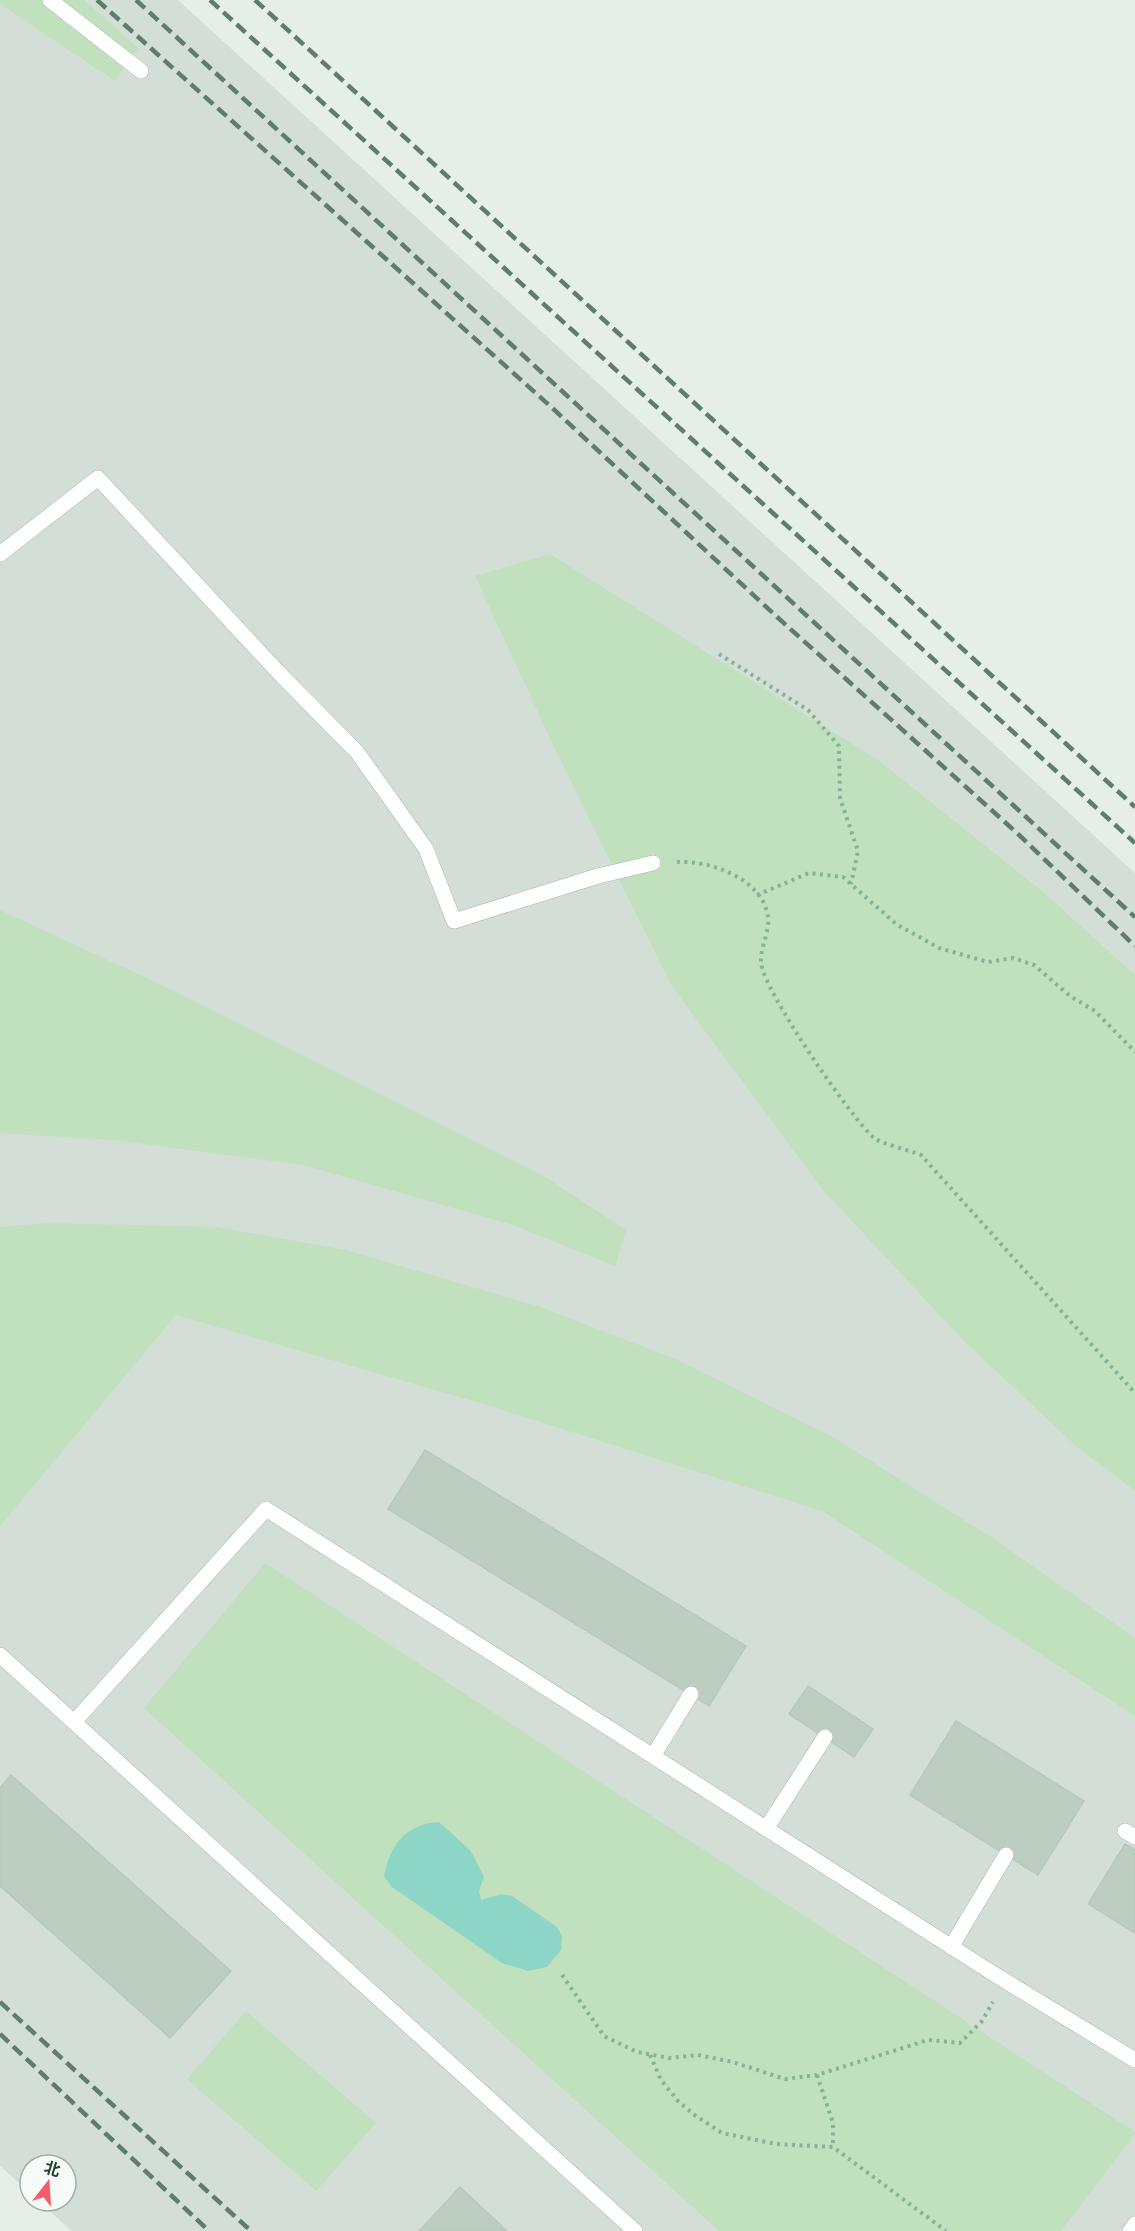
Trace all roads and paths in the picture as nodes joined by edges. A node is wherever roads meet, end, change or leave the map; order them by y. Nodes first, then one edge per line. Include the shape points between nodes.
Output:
1 (50, 0) edge
2 (141, 71) dead end
3 (0, 554) edge
4 (719, 654) dead end
5 (653, 864) joint
6 (851, 884) junction
7 (757, 895) junction
8 (1135, 1052) edge
9 (1135, 1393) edge
10 (0, 1654) edge
11 (691, 1695) dead end
12 (74, 1722) junction
13 (825, 1737) dead end
14 (653, 1756) junction
15 (766, 1828) junction
16 (1006, 1855) dead end
17 (951, 1947) junction
18 (562, 1975) dead end
19 (1005, 1980) junction
20 (650, 2055) junction
21 (1135, 2060) edge
22 (817, 2075) junction
23 (833, 2146) junction
24 (1135, 2224) edge
25 (635, 2231) edge
26 (946, 2231) edge
27 (1130, 2231) edge

1 - 2 lane
3 - 5 lane via 98,478 279,674 357,752 426,849 454,921 598,876
4 - 6 path via 808,710 839,746 840,798 858,851
5 - 7 path via 687,861 721,868 753,888
6 - 7 path via 843,877 809,873
6 - 8 path via 896,924 939,948 988,962 1013,958 1034,965 1070,996 1095,1011
7 - 9 path via 767,912 760,962 777,999 829,1085 875,1139 921,1155
10 - 12 lane
11 - 14 lane
12 - 14 lane via 266,1509
12 - 25 lane
13 - 15 lane
14 - 15 lane
15 - 17 lane
16 - 17 lane
17 - 19 lane
18 - 20 path via 604,2036
19 - 21 lane
19 - 22 path via 982,2021 960,2043 928,2040
20 - 22 path via 698,2055 785,2079
20 - 23 path via 661,2080 678,2101 722,2133 776,2144
22 - 23 path via 833,2123
23 - 26 path
24 - 27 lane

